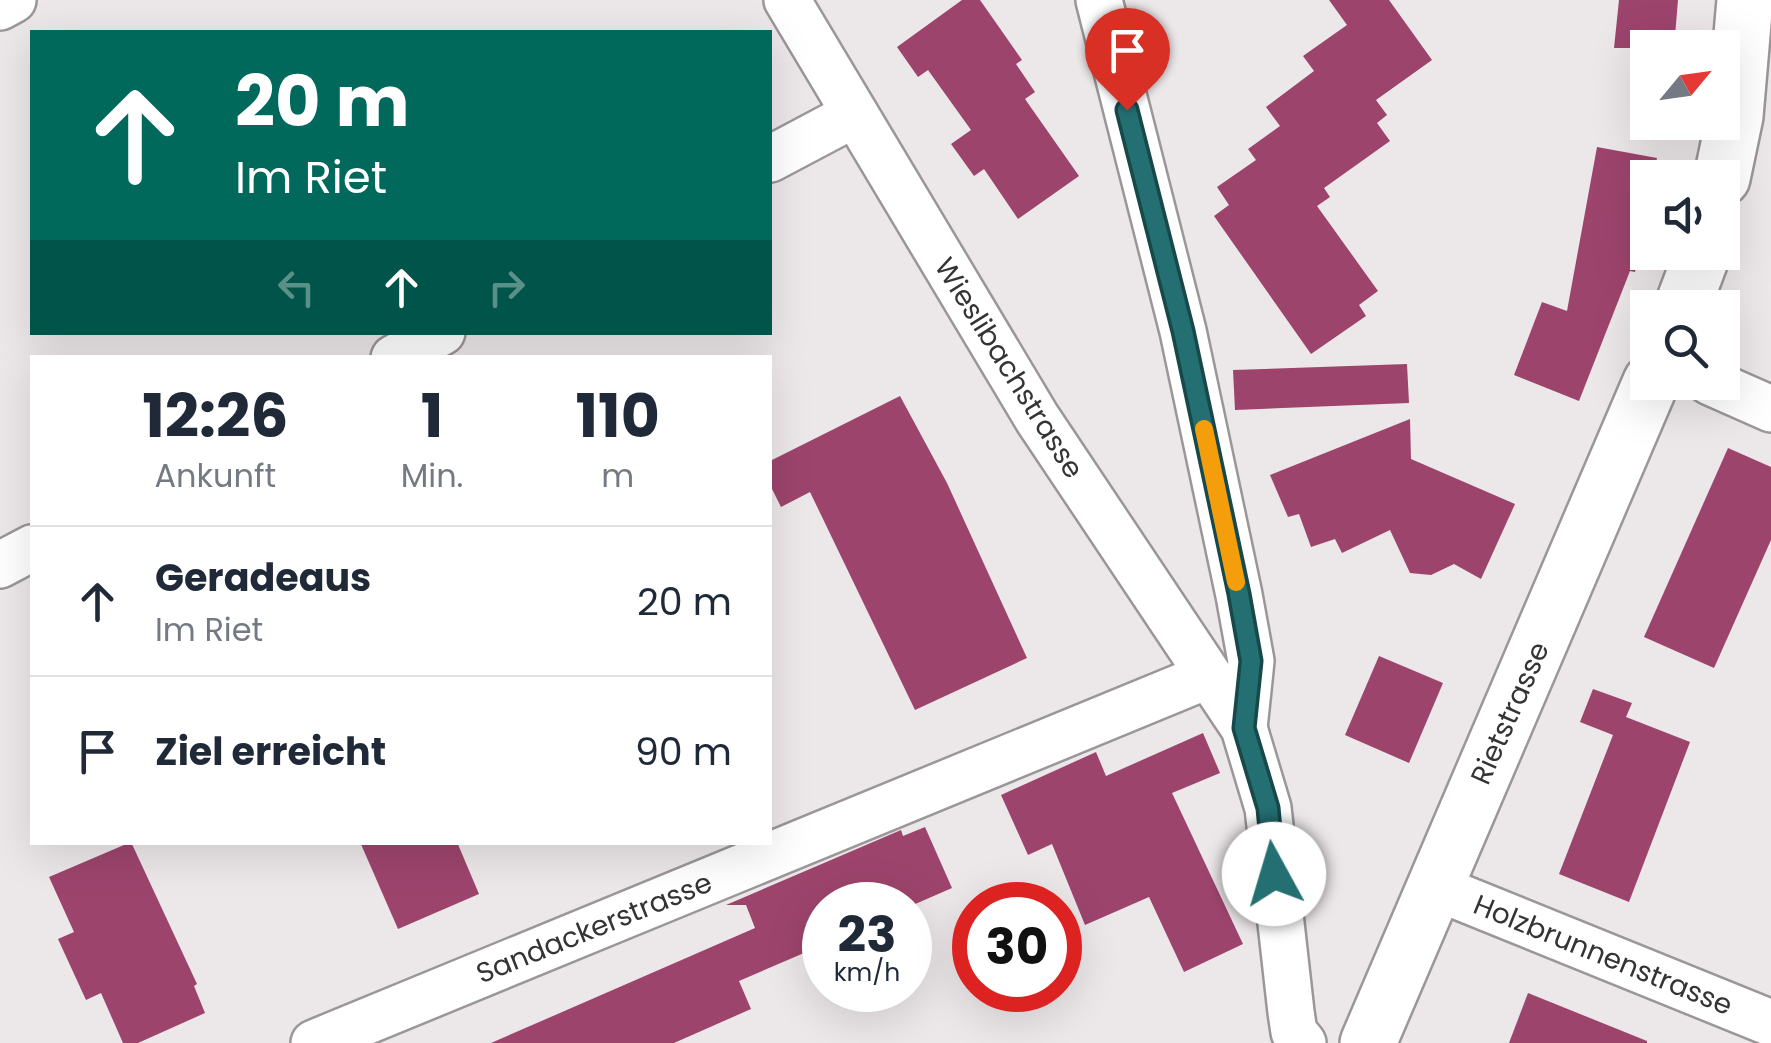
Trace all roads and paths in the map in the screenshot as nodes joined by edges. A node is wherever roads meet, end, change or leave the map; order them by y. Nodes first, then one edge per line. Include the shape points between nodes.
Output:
1 (13, 0) edge
2 (787, 0) edge
3 (1098, 0) edge
4 (1745, 0) edge
5 (0, 8) edge
6 (856, 114) junction
7 (772, 158) edge
8 (1725, 160) edge
9 (436, 335) edge
10 (400, 355) edge
11 (1740, 395) edge
12 (1643, 400) edge
13 (1771, 409) edge
14 (30, 549) edge
15 (0, 566) edge
16 (1207, 676) junction
17 (1244, 728) junction
18 (1435, 886) junction
19 (1771, 1022) edge
20 (314, 1043) edge
21 (1303, 1043) edge
22 (1368, 1043) edge

1 - 5 street
2 - 6 street, Wieslibachstrasse
3 - 17 street via 1183,331 1239,594 1251,661
4 - 8 street
6 - 7 street
6 - 16 street, Wieslibachstrasse via 1037,418
9 - 10 street
11 - 13 street
12 - 18 street, Rietstrasse
14 - 15 street
16 - 17 street, Wieslibachstrasse
16 - 20 street, Sandackerstrasse
17 - 21 street via 1268,808 1288,994 1294,1032
18 - 19 street, Holzbrunnenstrasse
18 - 22 street, Rietstrasse

